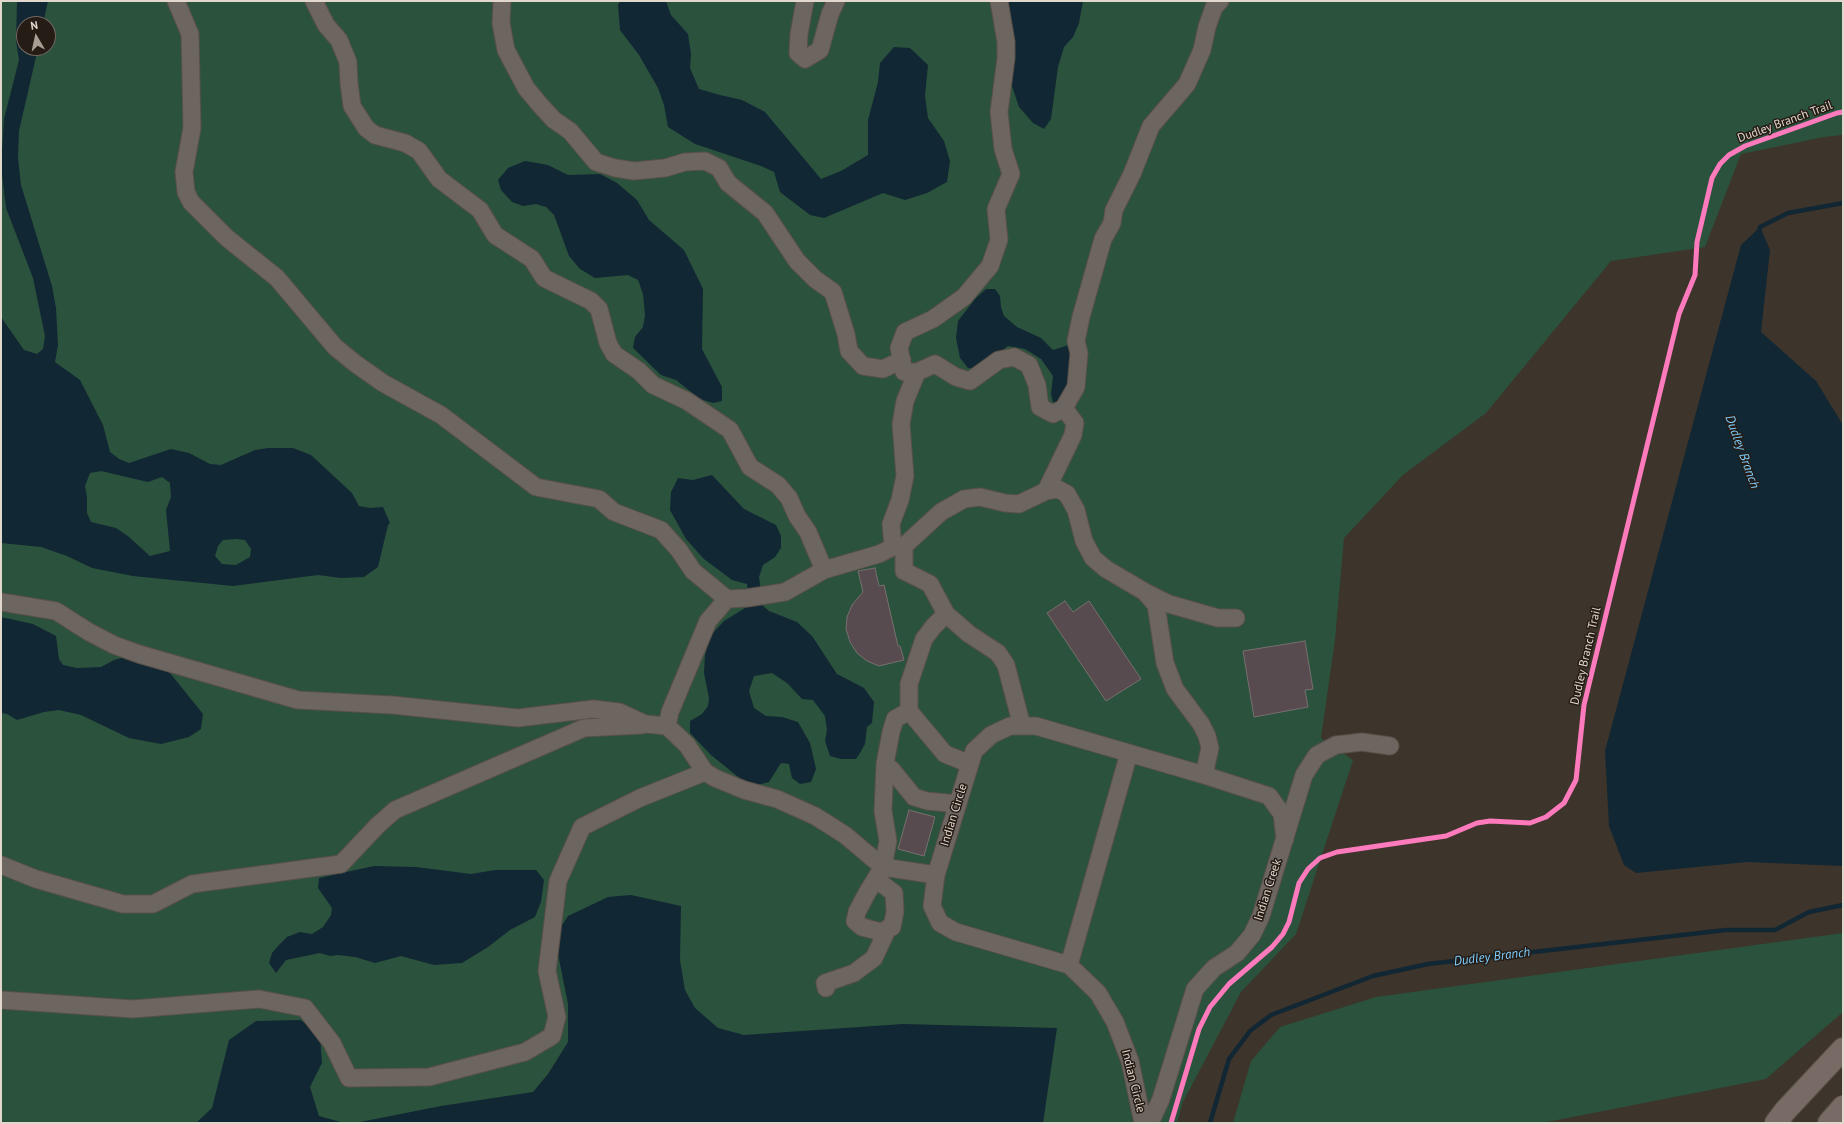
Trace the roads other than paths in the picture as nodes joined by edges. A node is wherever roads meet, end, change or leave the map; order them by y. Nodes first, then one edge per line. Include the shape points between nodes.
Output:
1 (176, 1) edge
2 (314, 1) edge
3 (502, 1) edge
4 (805, 1) edge
5 (836, 1) edge
6 (999, 1) edge
7 (1220, 1) edge
8 (902, 360) junction
9 (917, 372) junction
10 (1064, 408) junction
11 (1046, 491) junction
12 (898, 547) junction
13 (824, 570) junction
14 (1145, 592) junction
15 (727, 599) junction
16 (1, 602) edge
17 (946, 614) junction
18 (1236, 618) dead end
19 (909, 710) junction
20 (644, 724) junction
21 (667, 726) junction
22 (1022, 726) junction
23 (1390, 746) dead end
24 (1129, 753) junction
25 (885, 764) junction
26 (970, 764) junction
27 (705, 772) junction
28 (1204, 775) junction
29 (958, 804) junction
30 (1285, 839) junction
31 (1, 865) edge
32 (881, 871) junction
33 (936, 875) junction
34 (888, 928) junction
35 (1069, 965) junction
36 (826, 988) dead end
37 (1, 1000) edge
38 (1843, 1049) edge
39 (1843, 1108) edge
40 (1143, 1123) edge
41 (1150, 1123) edge
42 (1776, 1123) edge
43 (1829, 1123) edge

1 - 15 lane via 190,34 192,128 184,172 186,192 191,202 226,238 277,278 335,347 356,364 383,383 441,415 536,487 599,499 614,512 661,530 693,571
2 - 13 lane via 326,25 339,40 348,62 352,106 366,128 375,135 405,143 419,151 439,179 480,210 495,234 532,259 544,278 591,301 599,309 608,343 614,354 639,371 653,385 687,401 730,430 750,467 778,484 789,498 808,532
3 - 8 lane via 500,23 506,50 526,88 554,120 570,131 596,162 634,171 705,161 719,168 728,183 765,213 797,261 833,292 849,351 863,366 883,369
4 - 5 lane via 798,53 805,60 820,50
6 - 8 lane via 1006,58 999,112 1003,149 1011,174 996,209 999,240 990,266 964,297 933,319 905,332 899,348
7 - 10 lane via 1214,7 1202,50 1187,84 1151,126 1114,210 1081,316 1076,341 1079,352 1076,387
8 - 9 lane via 904,372
9 - 10 lane via 934,364 956,377 970,381 999,360 1014,357 1029,365 1037,385 1040,407 1053,414
9 - 12 lane via 905,401 901,424 906,476 891,524
10 - 11 lane via 1075,423 1073,435
11 - 12 lane via 1019,504 980,497 964,500 942,512
11 - 14 lane via 1058,489 1067,494 1076,510 1084,541 1093,558 1106,569
12 - 13 lane
12 - 17 lane via 904,571 930,584
13 - 15 lane via 785,592
14 - 18 lane via 1169,604 1218,618
14 - 28 lane via 1156,605 1165,663 1175,689 1207,736 1210,748
15 - 21 lane via 708,621 670,712
16 - 20 lane via 56,611 89,632 133,652 298,700 392,705 518,718 593,709 619,712
17 - 19 lane via 924,639 909,684
17 - 22 lane via 969,634 998,653 1006,665
19 - 25 lane via 895,719
19 - 26 lane via 945,754
20 - 21 lane
20 - 31 lane via 584,728 395,810 378,824 341,864 192,884 153,904 123,904 36,879
21 - 27 lane via 687,745
22 - 24 lane, Indian Circle via 1036,726
22 - 26 lane, Indian Circle via 1010,726 991,735 974,751
23 - 30 lane, Indian Creek via 1362,742 1336,745 1317,756 1304,775
24 - 28 lane, Indian Circle
24 - 35 lane
25 - 29 lane via 914,797
25 - 32 lane via 883,811 888,841
26 - 29 lane, Indian Circle
27 - 32 lane via 744,790 777,799 814,816 845,835
27 - 37 lane via 640,798 582,827 558,881 547,971 557,1017 552,1036 525,1052 429,1077 349,1078 332,1043 305,1008 259,998 133,1009
28 - 30 lane, Indian Circle via 1269,796 1282,814
29 - 33 lane, Indian Circle
30 - 41 lane, Indian Creek via 1261,916 1252,935 1236,953 1214,968 1195,989 1161,1099
32 - 33 lane
32 - 34 lane via 882,884 894,893 896,912 892,927
32 - 34 lane via 857,912 855,921 862,927 881,932
33 - 35 lane, Indian Circle via 932,906 940,923 956,932
34 - 36 lane via 874,958 854,973 825,983
35 - 40 lane, Indian Circle via 1098,993 1115,1022 1130,1061
38 - 42 main road
39 - 43 main road

